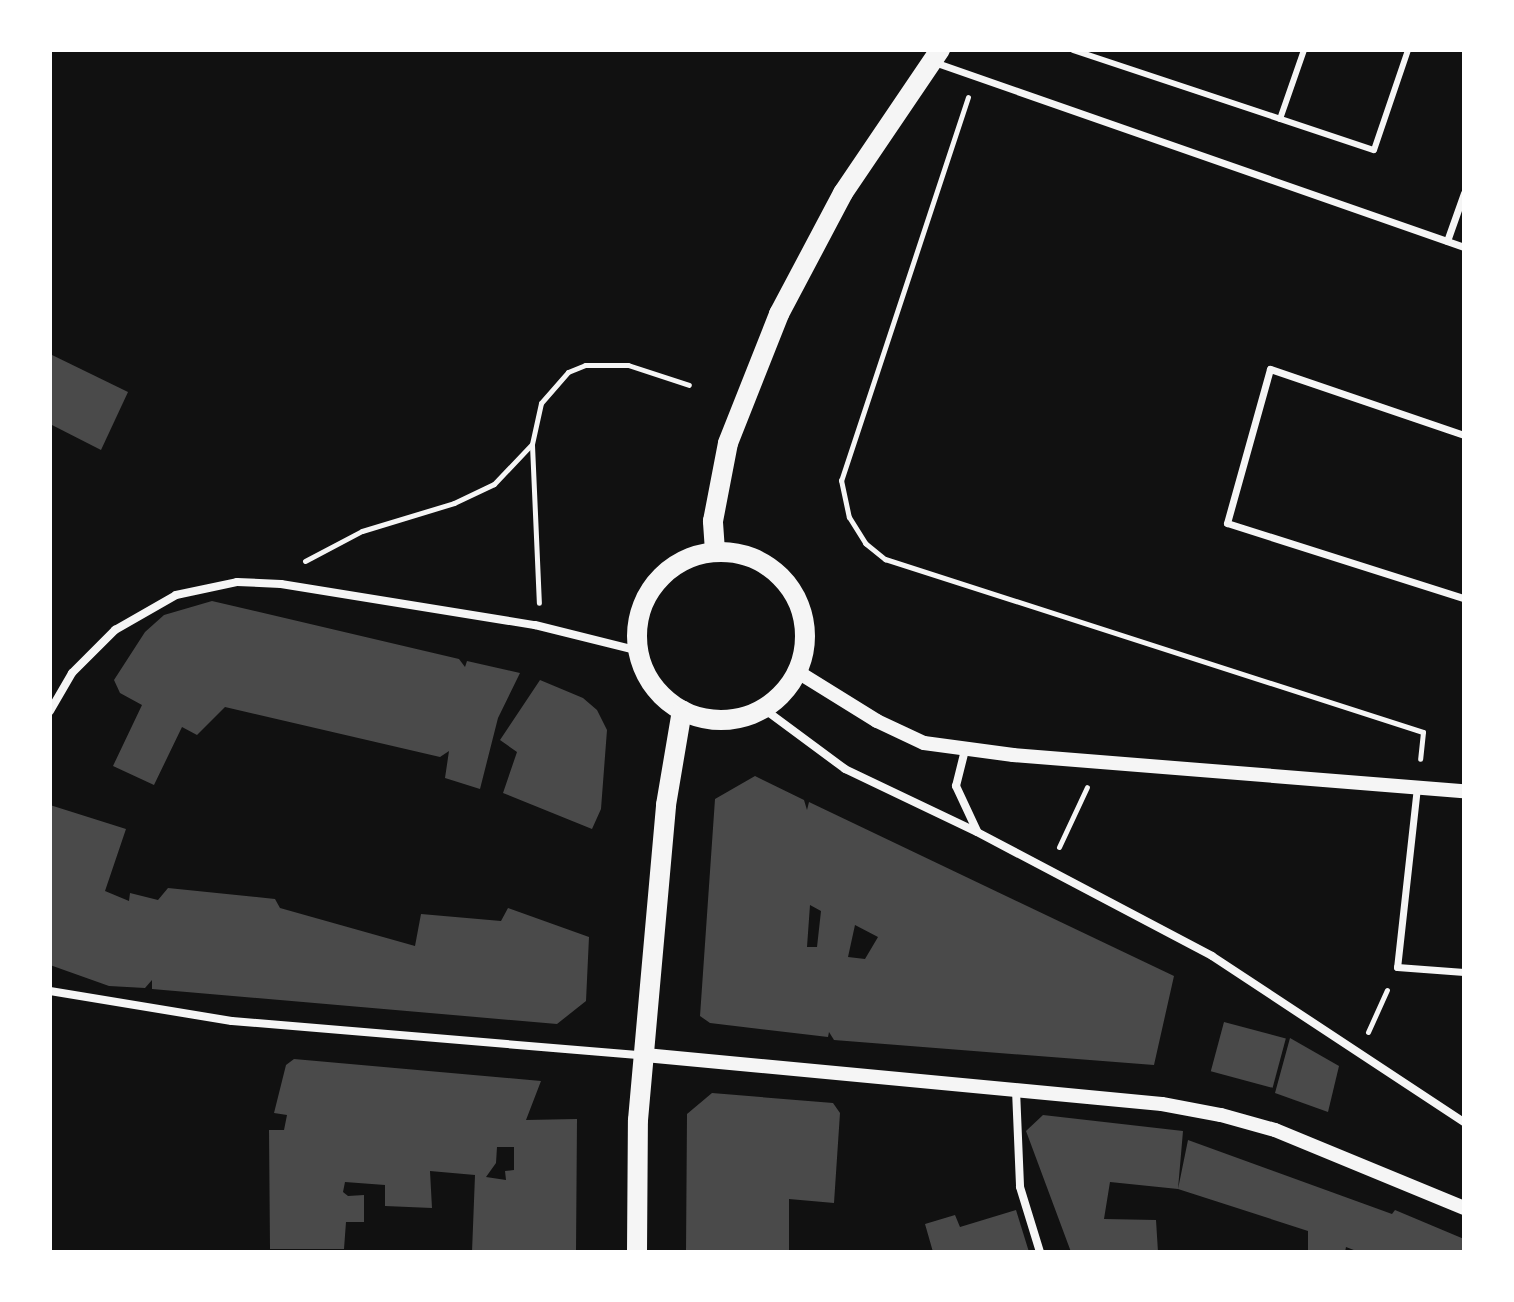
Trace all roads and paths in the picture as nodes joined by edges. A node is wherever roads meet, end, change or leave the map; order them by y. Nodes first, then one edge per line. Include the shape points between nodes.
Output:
1 (1073, 50) edge
2 (1304, 50) edge
3 (1408, 50) edge
4 (936, 56) edge
5 (975, 77) junction
6 (1280, 119) junction
7 (1464, 193) edge
8 (1447, 241) junction
9 (1464, 247) edge
10 (689, 385) dead end
11 (1464, 435) edge
12 (532, 444) junction
13 (715, 551) junction
14 (304, 562) dead end
15 (1464, 598) edge
16 (539, 604) dead end
17 (639, 651) junction
18 (798, 672) junction
19 (764, 709) junction
20 (682, 710) junction
21 (50, 711) edge
22 (965, 750) junction
23 (1099, 762) junction
24 (1417, 787) junction
25 (1464, 791) edge
26 (977, 832) junction
27 (1048, 869) junction
28 (1397, 967) junction
29 (1464, 972) edge
30 (50, 991) edge
31 (645, 1055) junction
32 (1357, 1056) junction
33 (1016, 1090) junction
34 (1464, 1122) edge
35 (1464, 1208) edge
36 (637, 1252) edge
37 (1040, 1252) edge

1 - 6 lane
2 - 6 lane
3 - 6 lane via 1374,150
4 - 5 street
4 - 13 main road via 843,193 757,363 719,480
5 - 8 street
5 - 24 path via 841,480 849,517 865,543 885,559 1423,732
7 - 8 street
8 - 9 street
10 - 12 path via 628,365 585,365 554,384 541,403
11 - 15 street via 1270,369 1227,523
12 - 14 path via 508,473 475,495 362,531
12 - 16 path
13 - 17 main road via 692,557 655,584 637,628
13 - 18 main road via 764,563 783,578 804,623
17 - 20 main road via 660,693
17 - 21 street via 535,625 281,584 237,582 176,595 125,623 72,673
18 - 19 main road
18 - 22 street via 924,743
19 - 20 main road via 716,720
19 - 26 street via 845,769
20 - 31 main road via 666,805
22 - 23 street
22 - 26 street via 956,786
23 - 24 street
23 - 27 path
24 - 25 street
24 - 28 street
26 - 27 street
27 - 32 street via 1212,956
28 - 29 street
28 - 32 path
30 - 31 street via 232,1021
31 - 33 street
31 - 36 main road via 638,1120
32 - 34 street
33 - 35 street via 1221,1115 1275,1130
33 - 37 street via 1020,1187

